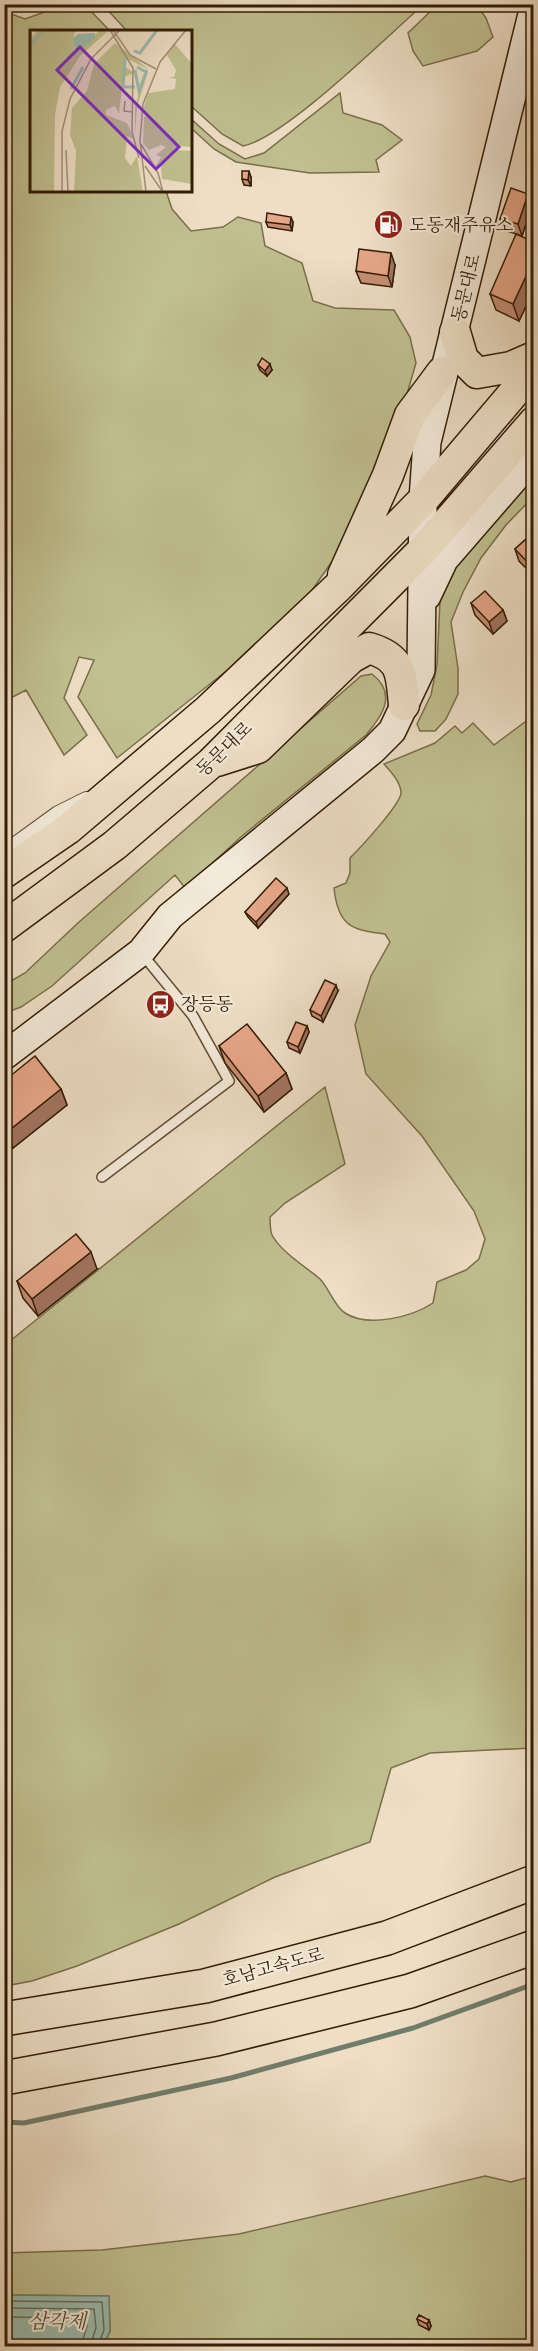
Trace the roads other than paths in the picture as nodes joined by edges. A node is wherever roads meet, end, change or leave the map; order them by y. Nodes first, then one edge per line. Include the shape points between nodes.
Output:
1 (534, 6) edge
2 (455, 333) junction
3 (534, 357) edge
4 (534, 369) edge
5 (442, 372) junction
6 (534, 422) edge
7 (534, 456) edge
8 (423, 500) junction
9 (424, 549) junction
10 (339, 586) junction
11 (422, 608) junction
12 (404, 705) junction
13 (212, 763) junction
14 (108, 792) junction
15 (4, 856) edge
16 (4, 873) edge
17 (4, 927) edge
18 (141, 952) junction
19 (4, 1056) edge
20 (102, 1177) dead end
21 (534, 1882) edge
22 (534, 1947) edge
23 (4, 2019) edge
24 (4, 2078) edge

1 - 2 street, 동문대로
2 - 3 main road via 464,359 477,373 511,367
2 - 5 street, 동문대로
4 - 8 main road
5 - 8 street, 동문대로 via 427,442
5 - 10 main road via 410,415 388,476
6 - 9 main road, 동문대로
7 - 11 street via 444,560
8 - 9 street, 동문대로
8 - 10 main road
9 - 11 street
9 - 13 main road, 동문대로
10 - 14 main road via 208,710
11 - 12 street via 421,670
12 - 13 main road via 400,668 385,652 369,648 351,657 258,748
12 - 18 street via 392,731 374,750 170,916
13 - 17 main road, 동문대로 via 115,845
14 - 15 street via 59,816
14 - 16 main road via 68,829
18 - 19 street
18 - 20 lane via 193,1017 229,1081
21 - 23 highway, 호남고속도로 via 387,1938 205,1986
22 - 24 highway via 410,1991 216,2039

